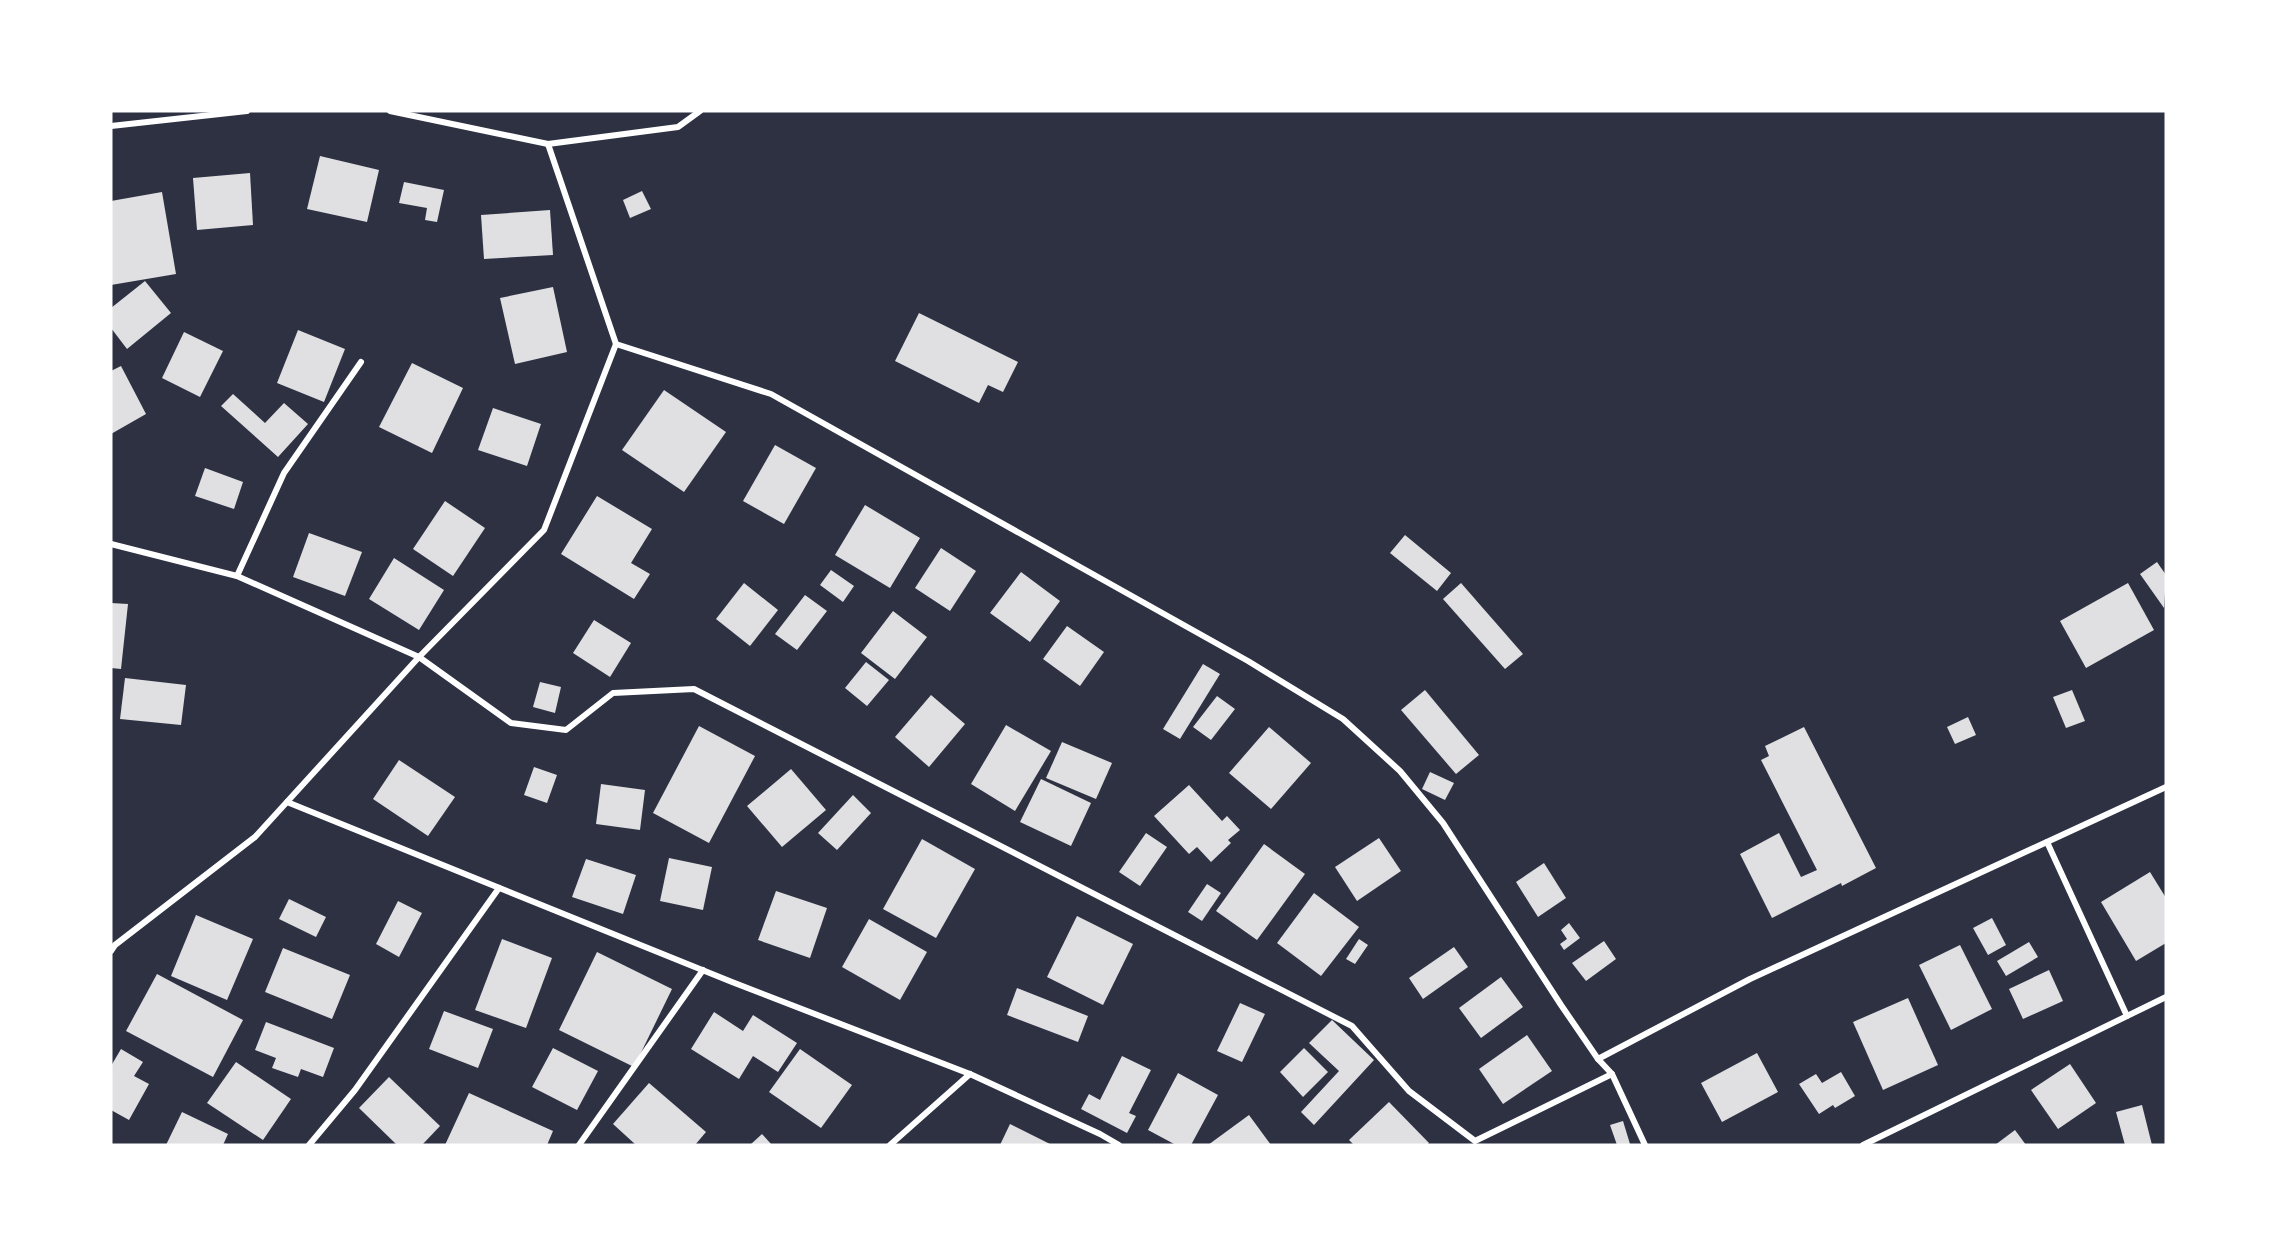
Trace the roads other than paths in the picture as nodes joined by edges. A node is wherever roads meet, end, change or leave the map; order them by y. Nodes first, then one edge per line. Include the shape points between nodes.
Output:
1 (247, 111) edge
2 (390, 111) edge
3 (700, 111) edge
4 (220, 113) edge
5 (111, 126) edge
6 (548, 144) junction
7 (616, 345) junction
8 (362, 362) dead end
9 (111, 544) edge
10 (237, 576) junction
11 (419, 657) junction
12 (2166, 787) edge
13 (287, 802) junction
14 (2047, 842) junction
15 (499, 888) junction
16 (111, 951) edge
17 (703, 970) junction
18 (2166, 997) edge
19 (2127, 1016) junction
20 (1598, 1059) junction
21 (970, 1074) junction
22 (1612, 1074) junction
23 (309, 1145) edge
24 (579, 1145) edge
25 (890, 1145) edge
26 (1119, 1145) edge
27 (1646, 1145) edge
28 (1863, 1145) edge

1 - 4 street
2 - 6 street
3 - 6 street via 678,127
4 - 5 street
6 - 7 street
7 - 11 street via 544,530
7 - 20 street via 771,394 1248,661 1343,719 1400,771 1443,824
8 - 10 street via 284,473
9 - 10 street
10 - 11 street
11 - 13 street
11 - 22 street via 511,723 566,730 613,693 694,690 1352,1026 1409,1091 1475,1141
12 - 14 street
13 - 15 street
13 - 16 street via 255,837
14 - 19 street
14 - 20 street via 1750,978
15 - 17 street
15 - 23 street via 355,1090
17 - 21 street
17 - 24 street
18 - 19 street
19 - 28 street
20 - 22 street
21 - 25 street
21 - 26 street
22 - 27 street

